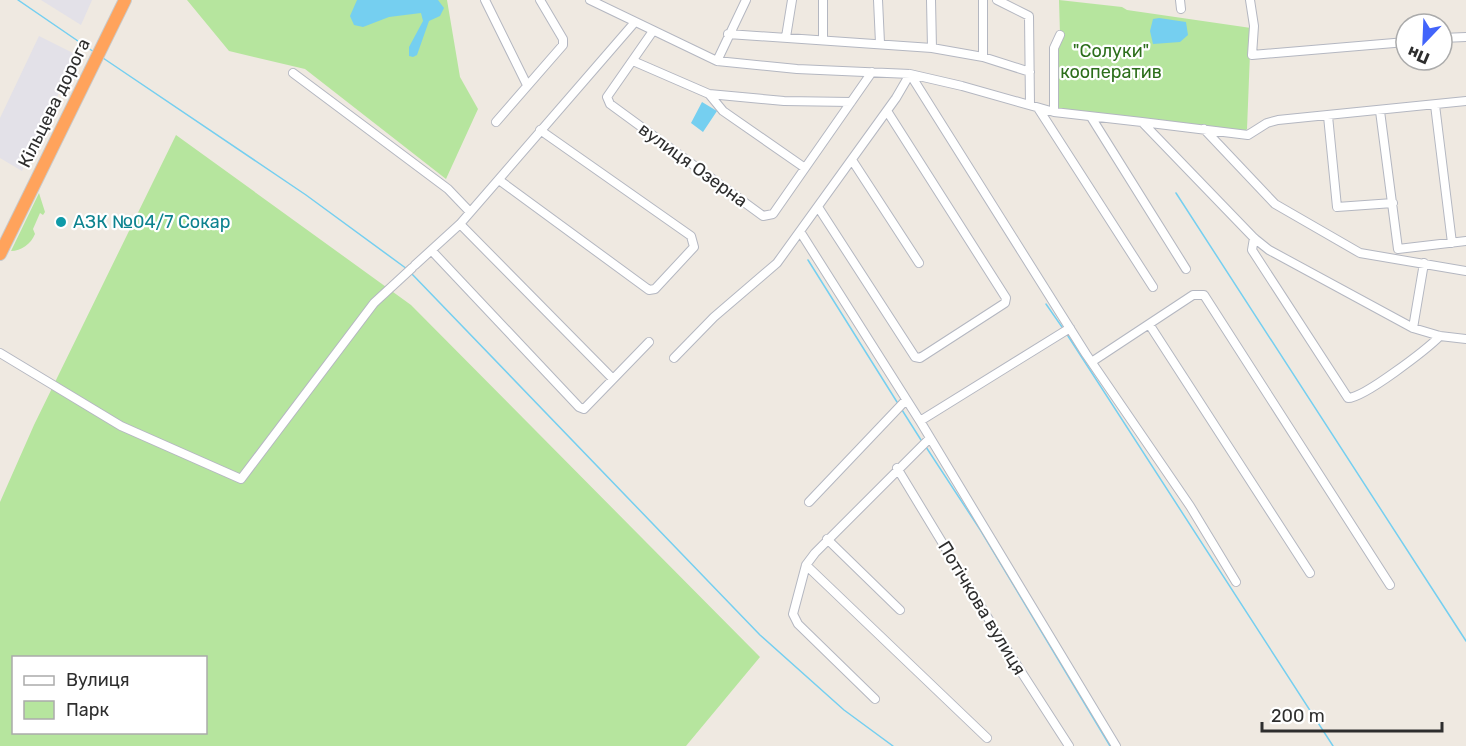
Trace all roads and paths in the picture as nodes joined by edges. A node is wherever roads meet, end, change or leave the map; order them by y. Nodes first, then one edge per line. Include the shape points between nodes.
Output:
1 (125, 0) edge
2 (485, 0) edge
3 (540, 0) edge
4 (591, 0) edge
5 (746, 0) edge
6 (792, 0) edge
7 (822, 0) edge
8 (878, 0) edge
9 (931, 0) edge
10 (983, 0) edge
11 (997, 0) edge
12 (1250, 0) edge
13 (635, 22) junction
14 (653, 31) junction
15 (728, 34) junction
16 (1060, 35) dead end
17 (786, 36) junction
18 (823, 40) junction
19 (880, 43) junction
20 (1394, 43) edge
21 (932, 48) junction
22 (983, 57) junction
23 (717, 61) junction
24 (633, 62) junction
25 (872, 72) junction
26 (1030, 72) junction
27 (293, 73) dead end
28 (910, 74) junction
29 (527, 86) junction
30 (709, 94) junction
31 (1466, 101) edge
32 (851, 102) junction
33 (1436, 105) junction
34 (1034, 107) junction
35 (887, 111) junction
36 (1380, 111) junction
37 (1054, 112) junction
38 (1328, 116) junction
39 (1091, 117) junction
40 (496, 122) dead end
41 (1142, 122) junction
42 (1203, 129) junction
43 (540, 130) junction
44 (852, 160) junction
45 (805, 168) junction
46 (499, 180) junction
47 (1393, 204) junction
48 (818, 207) junction
49 (470, 212) junction
50 (460, 224) junction
51 (801, 233) junction
52 (1254, 238) junction
53 (1466, 241) edge
54 (1452, 243) junction
55 (432, 251) junction
56 (0, 254) edge
57 (919, 263) dead end
58 (1424, 263) junction
59 (1185, 269) dead end
60 (1466, 271) edge
61 (1153, 287) dead end
62 (1149, 324) junction
63 (1070, 328) junction
64 (1413, 328) junction
65 (1440, 336) junction
66 (1466, 339) edge
67 (649, 342) dead end
68 (0, 353) edge
69 (674, 358) dead end
70 (1093, 362) junction
71 (613, 379) junction
72 (906, 400) junction
73 (920, 421) junction
74 (929, 439) junction
75 (897, 468) junction
76 (809, 502) dead end
77 (827, 539) junction
78 (806, 566) junction
79 (1310, 573) dead end
80 (1236, 582) dead end
81 (1390, 585) dead end
82 (900, 610) dead end
83 (874, 699) dead end
84 (987, 738) dead end
85 (1069, 746) edge
86 (1116, 746) edge

1 - 56 highway, Кільцева дорога
2 - 29 street
3 - 29 street via 563,45
4 - 13 street
5 - 15 street
6 - 17 street
7 - 18 street
8 - 19 street
9 - 21 street
10 - 22 street
11 - 26 street via 1029,16
12 - 20 street via 1254,26 1251,55
13 - 14 street
13 - 43 street
14 - 23 street
14 - 24 street, вулиця Озерна
15 - 17 street
15 - 23 street
16 - 37 street via 1054,48
17 - 18 street
18 - 19 street
19 - 21 street
21 - 22 street
22 - 26 street
23 - 25 street
24 - 30 street
24 - 45 street, вулиця Озерна via 608,97 610,104 763,216 773,214
25 - 28 street
25 - 32 street, вулиця Озерна
26 - 34 street
27 - 49 street via 447,189
28 - 34 street
28 - 35 street
28 - 63 street
29 - 40 street
30 - 32 street
30 - 45 street via 723,111
31 - 33 street
32 - 45 street, вулиця Озерна
33 - 36 street
33 - 54 street
34 - 37 street
34 - 61 street
35 - 44 street
35 - 48 street via 1006,297 1005,303 920,358 915,357
36 - 38 street
36 - 47 street
37 - 39 street
38 - 42 street via 1278,120 1248,135
38 - 47 street via 1337,207
39 - 41 street
39 - 59 street
41 - 42 street
41 - 52 street
42 - 58 street via 1282,208 1360,253
43 - 46 street
43 - 46 street via 692,236 694,247 655,290 649,290
44 - 48 street
44 - 57 street
46 - 49 street
47 - 54 street via 1398,249
48 - 51 street
49 - 50 street
50 - 55 street
50 - 71 street
51 - 69 street via 777,263 714,317
51 - 72 street
52 - 64 street via 1269,250
52 - 65 street via 1252,249 1348,398 1373,386
53 - 54 street
55 - 68 street via 374,303 241,479 121,426
55 - 71 street via 579,408 584,409
58 - 60 street
58 - 64 street
62 - 70 street
62 - 79 street
62 - 81 street via 1193,295 1204,295
63 - 70 street
63 - 73 street
64 - 65 street
65 - 66 street
67 - 71 street
70 - 80 street
72 - 73 street
72 - 76 street
73 - 74 street
74 - 75 street
74 - 86 street
75 - 77 street
75 - 85 street, Потічкова вулиця
77 - 78 street
77 - 82 street
78 - 83 street via 793,614 798,624
78 - 84 street

